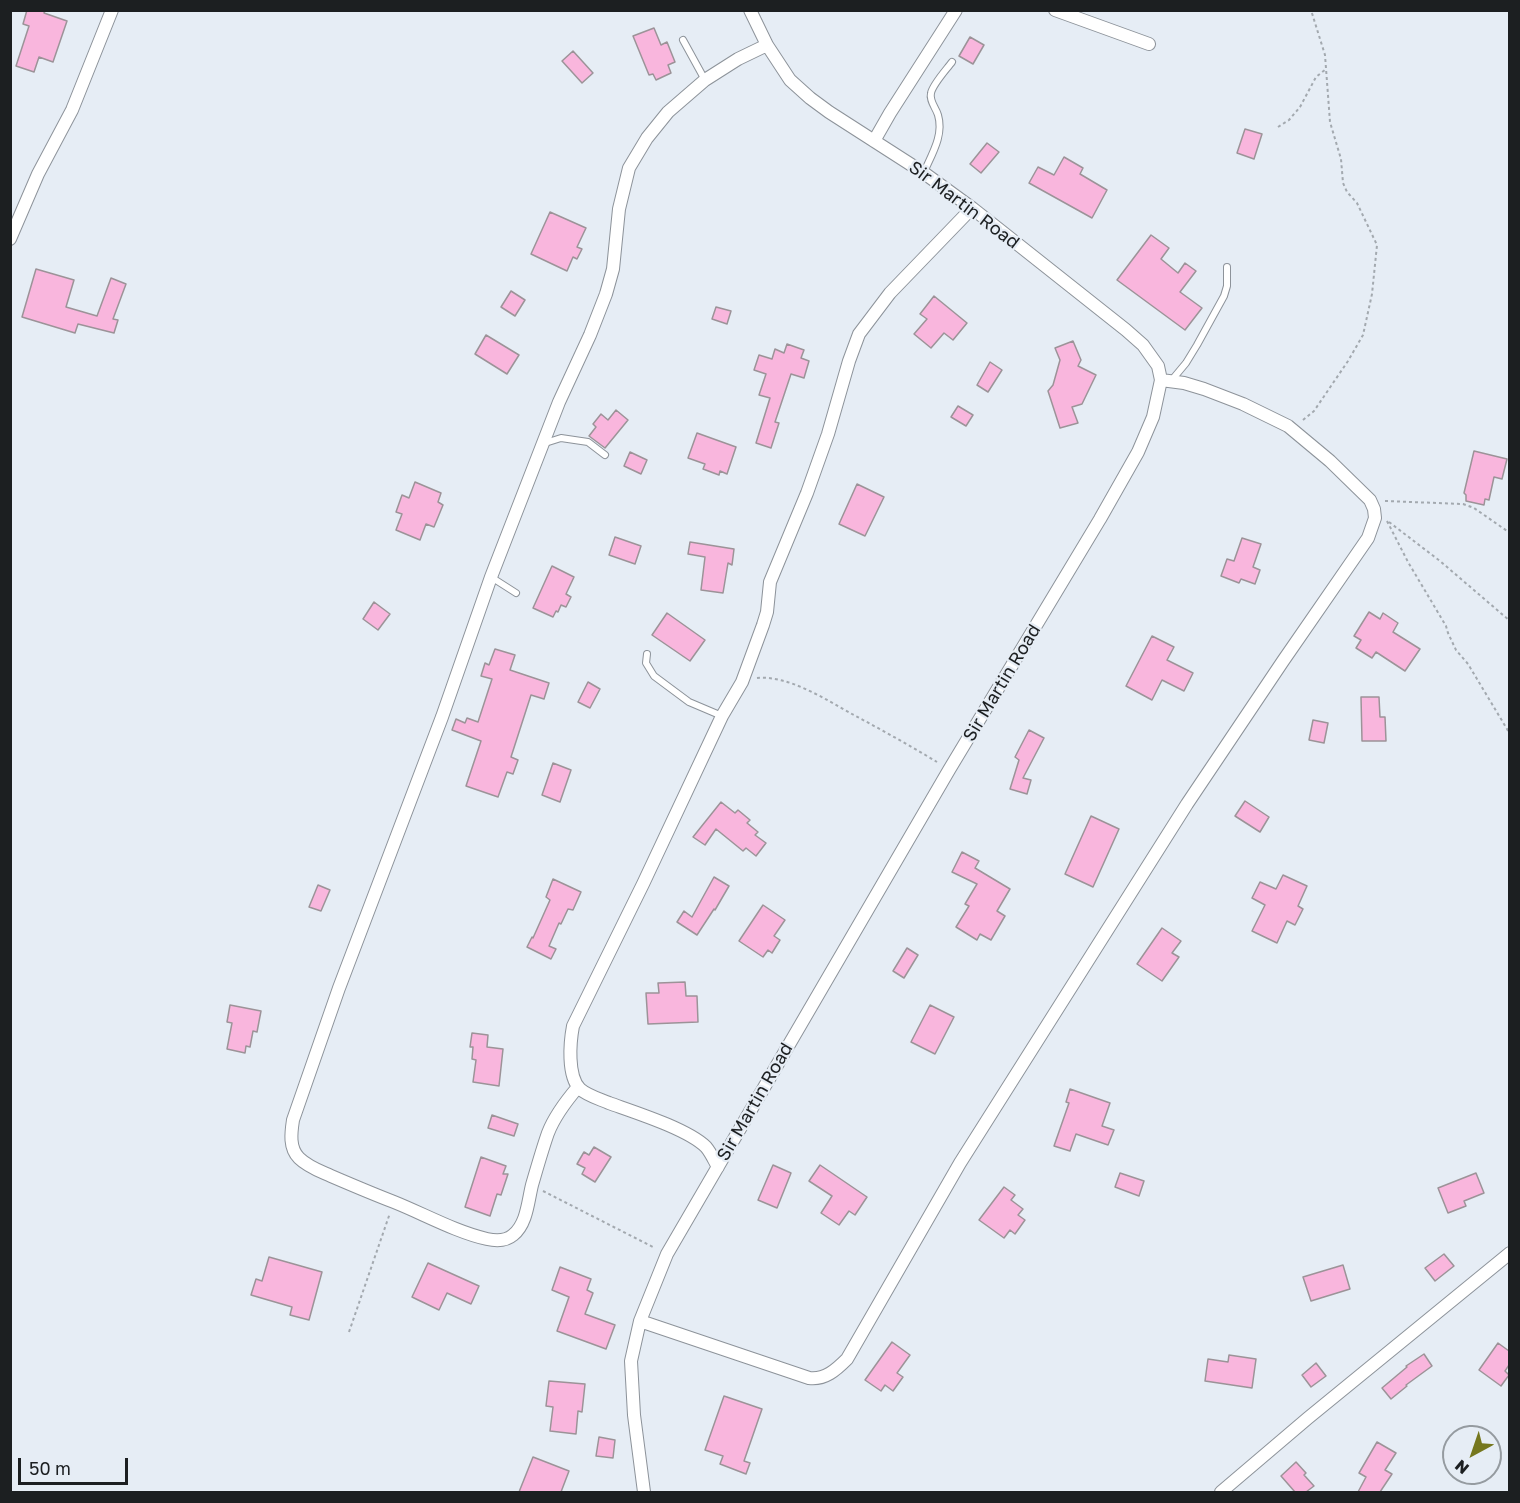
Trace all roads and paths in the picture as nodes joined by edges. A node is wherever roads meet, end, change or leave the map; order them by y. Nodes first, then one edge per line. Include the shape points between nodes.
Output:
1 (112, 10) edge
2 (750, 10) edge
3 (956, 10) edge
4 (1055, 10) edge
5 (1311, 10) edge
6 (683, 40) dead end
7 (1149, 44) dead end
8 (767, 45) junction
9 (952, 62) dead end
10 (1326, 69) junction
11 (705, 80) junction
12 (1278, 127) dead end
13 (874, 141) junction
14 (924, 173) junction
15 (972, 208) junction
16 (10, 239) edge
17 (1227, 267) dead end
18 (1166, 381) junction
19 (1288, 426) junction
20 (542, 444) junction
21 (605, 455) dead end
22 (1370, 500) junction
23 (1509, 533) edge
24 (491, 577) junction
25 (516, 593) dead end
26 (1509, 621) edge
27 (647, 654) dead end
28 (742, 682) junction
29 (722, 716) junction
30 (1509, 734) edge
31 (950, 770) junction
32 (578, 1087) junction
33 (718, 1167) junction
34 (532, 1185) junction
35 (394, 1202) junction
36 (1509, 1253) edge
37 (667, 1254) junction
38 (640, 1322) junction
39 (349, 1332) dead end
40 (644, 1492) edge
41 (1221, 1492) edge

1 - 16 street via 72,110
2 - 8 street, Sir Martin Road
3 - 13 street
4 - 7 street
5 - 10 path
6 - 11 lane
8 - 11 street
8 - 13 street, Sir Martin Road via 790,80 810,98
9 - 14 lane via 931,93 940,130
10 - 12 path via 1316,77 1300,107
10 - 19 path via 1330,122 1341,159 1343,183 1377,245 1372,294 1363,335 1348,361 1314,411
11 - 20 street via 668,112 629,168 606,294
13 - 14 street, Sir Martin Road
14 - 15 street, Sir Martin Road
15 - 18 street, Sir Martin Road via 1143,345
15 - 28 street via 890,293 859,334 821,454 770,582 764,625
17 - 18 lane via 1224,296 1192,354 1178,374
18 - 19 street via 1223,396
18 - 31 street, Sir Martin Road via 1138,452
19 - 22 street
20 - 21 lane via 561,438 588,442
20 - 24 street
22 - 23 path via 1463,504
22 - 38 street via 1375,518 1368,538 1187,804 960,1163 847,1359 834,1371 808,1378
24 - 25 lane
24 - 35 street via 292,1126 292,1147 300,1159
26 - 30 path via 1387,520 1456,650
27 - 29 lane via 646,663 654,676 689,702
28 - 29 street
28 - 31 path via 758,677 787,682
29 - 32 street via 573,1026 570,1050
31 - 33 street, Sir Martin Road
32 - 33 street via 691,1137 705,1147
32 - 34 street via 553,1121
33 - 37 street, Sir Martin Road
34 - 35 street via 525,1215 517,1231 506,1239 486,1239
34 - 37 path
35 - 39 path
36 - 41 street
37 - 38 street, Sir Martin Road
38 - 40 street, Sir Martin Road via 631,1361

